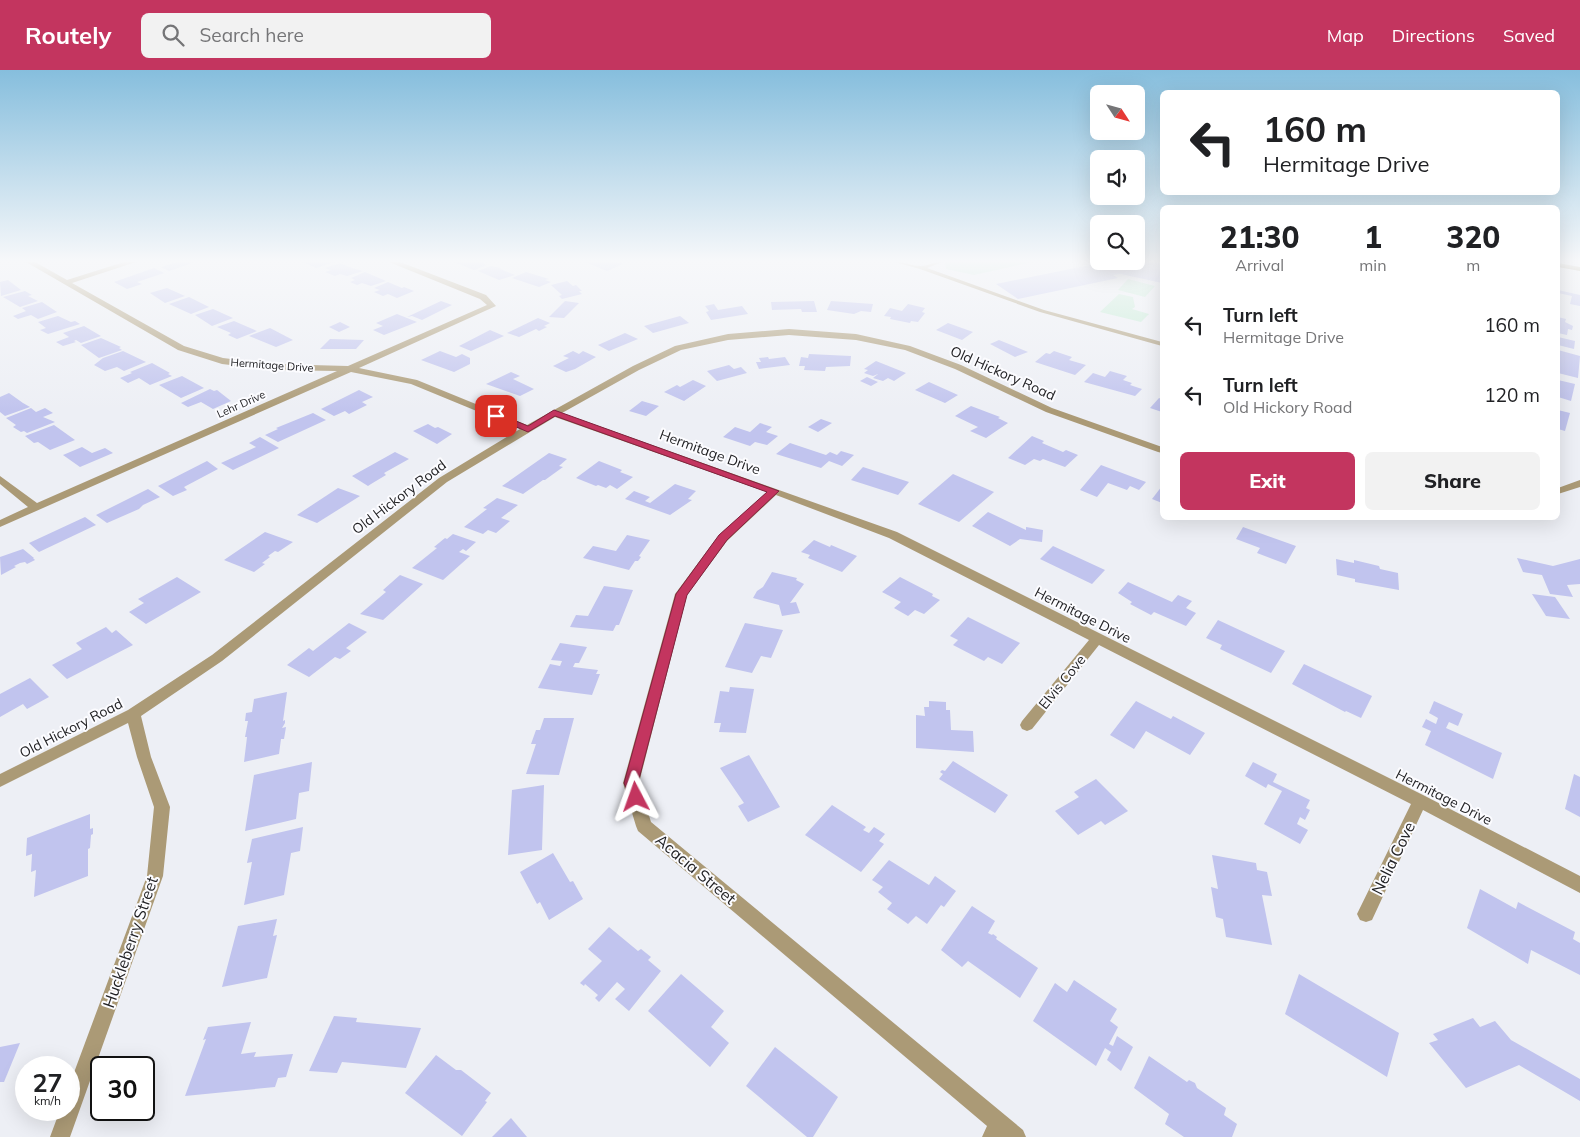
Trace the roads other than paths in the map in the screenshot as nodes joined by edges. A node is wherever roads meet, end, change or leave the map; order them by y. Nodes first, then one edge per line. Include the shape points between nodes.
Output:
1 (119, 312) edge
2 (479, 312) edge
3 (1048, 312) edge
4 (1160, 343) edge
5 (350, 369) junction
6 (554, 413) junction
7 (528, 429) junction
8 (1160, 449) edge
9 (0, 479) edge
10 (1580, 483) edge
11 (774, 491) junction
12 (1560, 491) edge
13 (36, 508) junction
14 (0, 524) edge
15 (1097, 639) junction
16 (133, 714) junction
17 (1026, 725) dead end
18 (0, 781) edge
19 (1420, 801) junction
20 (1580, 885) edge
21 (1366, 914) dead end
22 (1003, 1133) edge
23 (60, 1137) edge

1 - 5 street, Hermitage Drive via 181,348 222,361 274,367
2 - 5 street, Lehr Drive
3 - 4 lane
5 - 7 street, Hermitage Drive via 414,382
5 - 13 street, Lehr Drive
6 - 7 street, Old Hickory Road
6 - 8 street, Old Hickory Road via 678,348 728,337 789,332 856,337 907,348 958,367 1050,410
6 - 11 street, Hermitage Drive
7 - 16 street, Old Hickory Road via 442,480 217,658
9 - 13 street
10 - 12 street
11 - 15 street, Hermitage Drive via 893,535
11 - 22 street, Acacia Street via 723,538 681,594 631,783 644,826
13 - 14 street, Lehr Drive
15 - 17 street, Elvis Cove
15 - 19 street, Hermitage Drive
16 - 18 street, Old Hickory Road
16 - 23 street, Huckleberry Street via 162,807 155,876
19 - 20 street, Hermitage Drive
19 - 21 street, Nelia Cove

